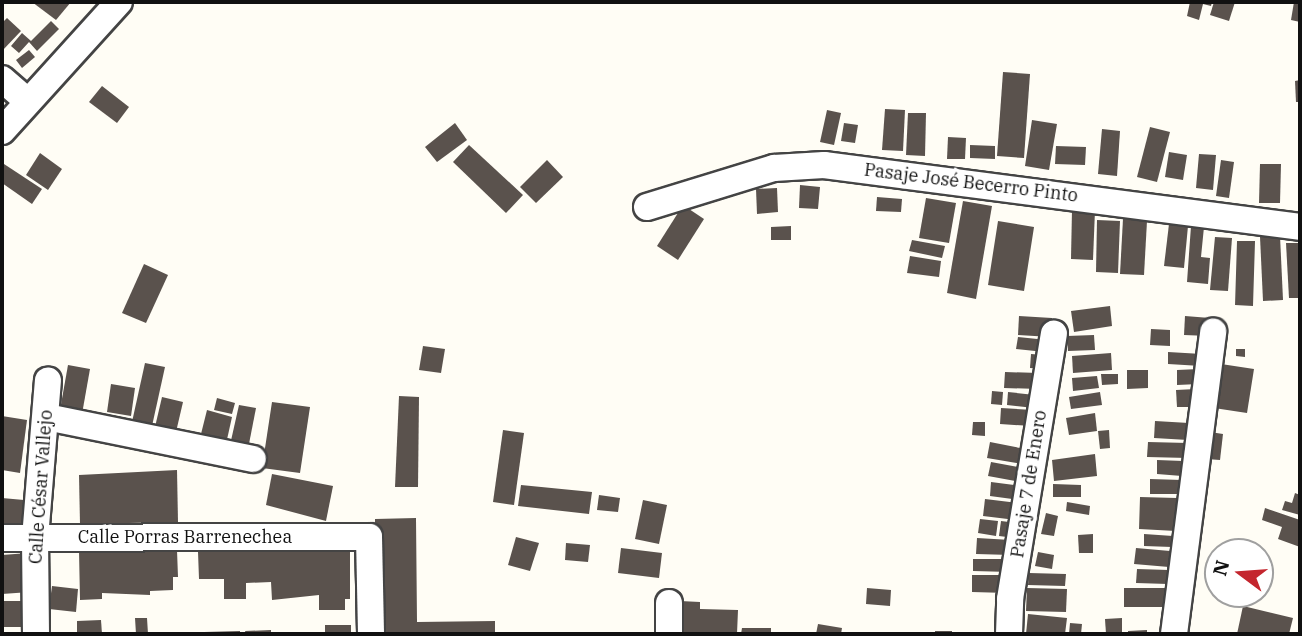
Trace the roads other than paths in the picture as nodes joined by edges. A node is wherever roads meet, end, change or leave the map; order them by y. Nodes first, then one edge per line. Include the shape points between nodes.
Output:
1 (119, 2) edge
2 (2, 79) edge
3 (26, 100) junction
4 (2, 131) edge
5 (647, 207) dead end
6 (1300, 227) edge
7 (1213, 332) dead end
8 (1054, 334) dead end
9 (48, 381) dead end
10 (47, 417) junction
11 (253, 459) dead end
12 (2, 538) edge
13 (35, 538) junction
14 (669, 603) dead end
15 (36, 634) edge
16 (371, 634) edge
17 (669, 634) edge
18 (1009, 634) edge
19 (1174, 634) edge

1 - 3 street
2 - 3 street
3 - 4 street
5 - 6 street, Pasaje José Becerro Pinto via 774,168 824,165
7 - 19 street
8 - 18 street, Pasaje 7 de Enero via 1010,599
9 - 10 street, Calle César Vallejo
10 - 11 street
10 - 13 street, Calle César Vallejo
12 - 13 street, Calle Porras Barrenechea
13 - 15 street, Calle César Vallejo
13 - 16 street, Calle Porras Barrenechea via 369,537
14 - 17 street

